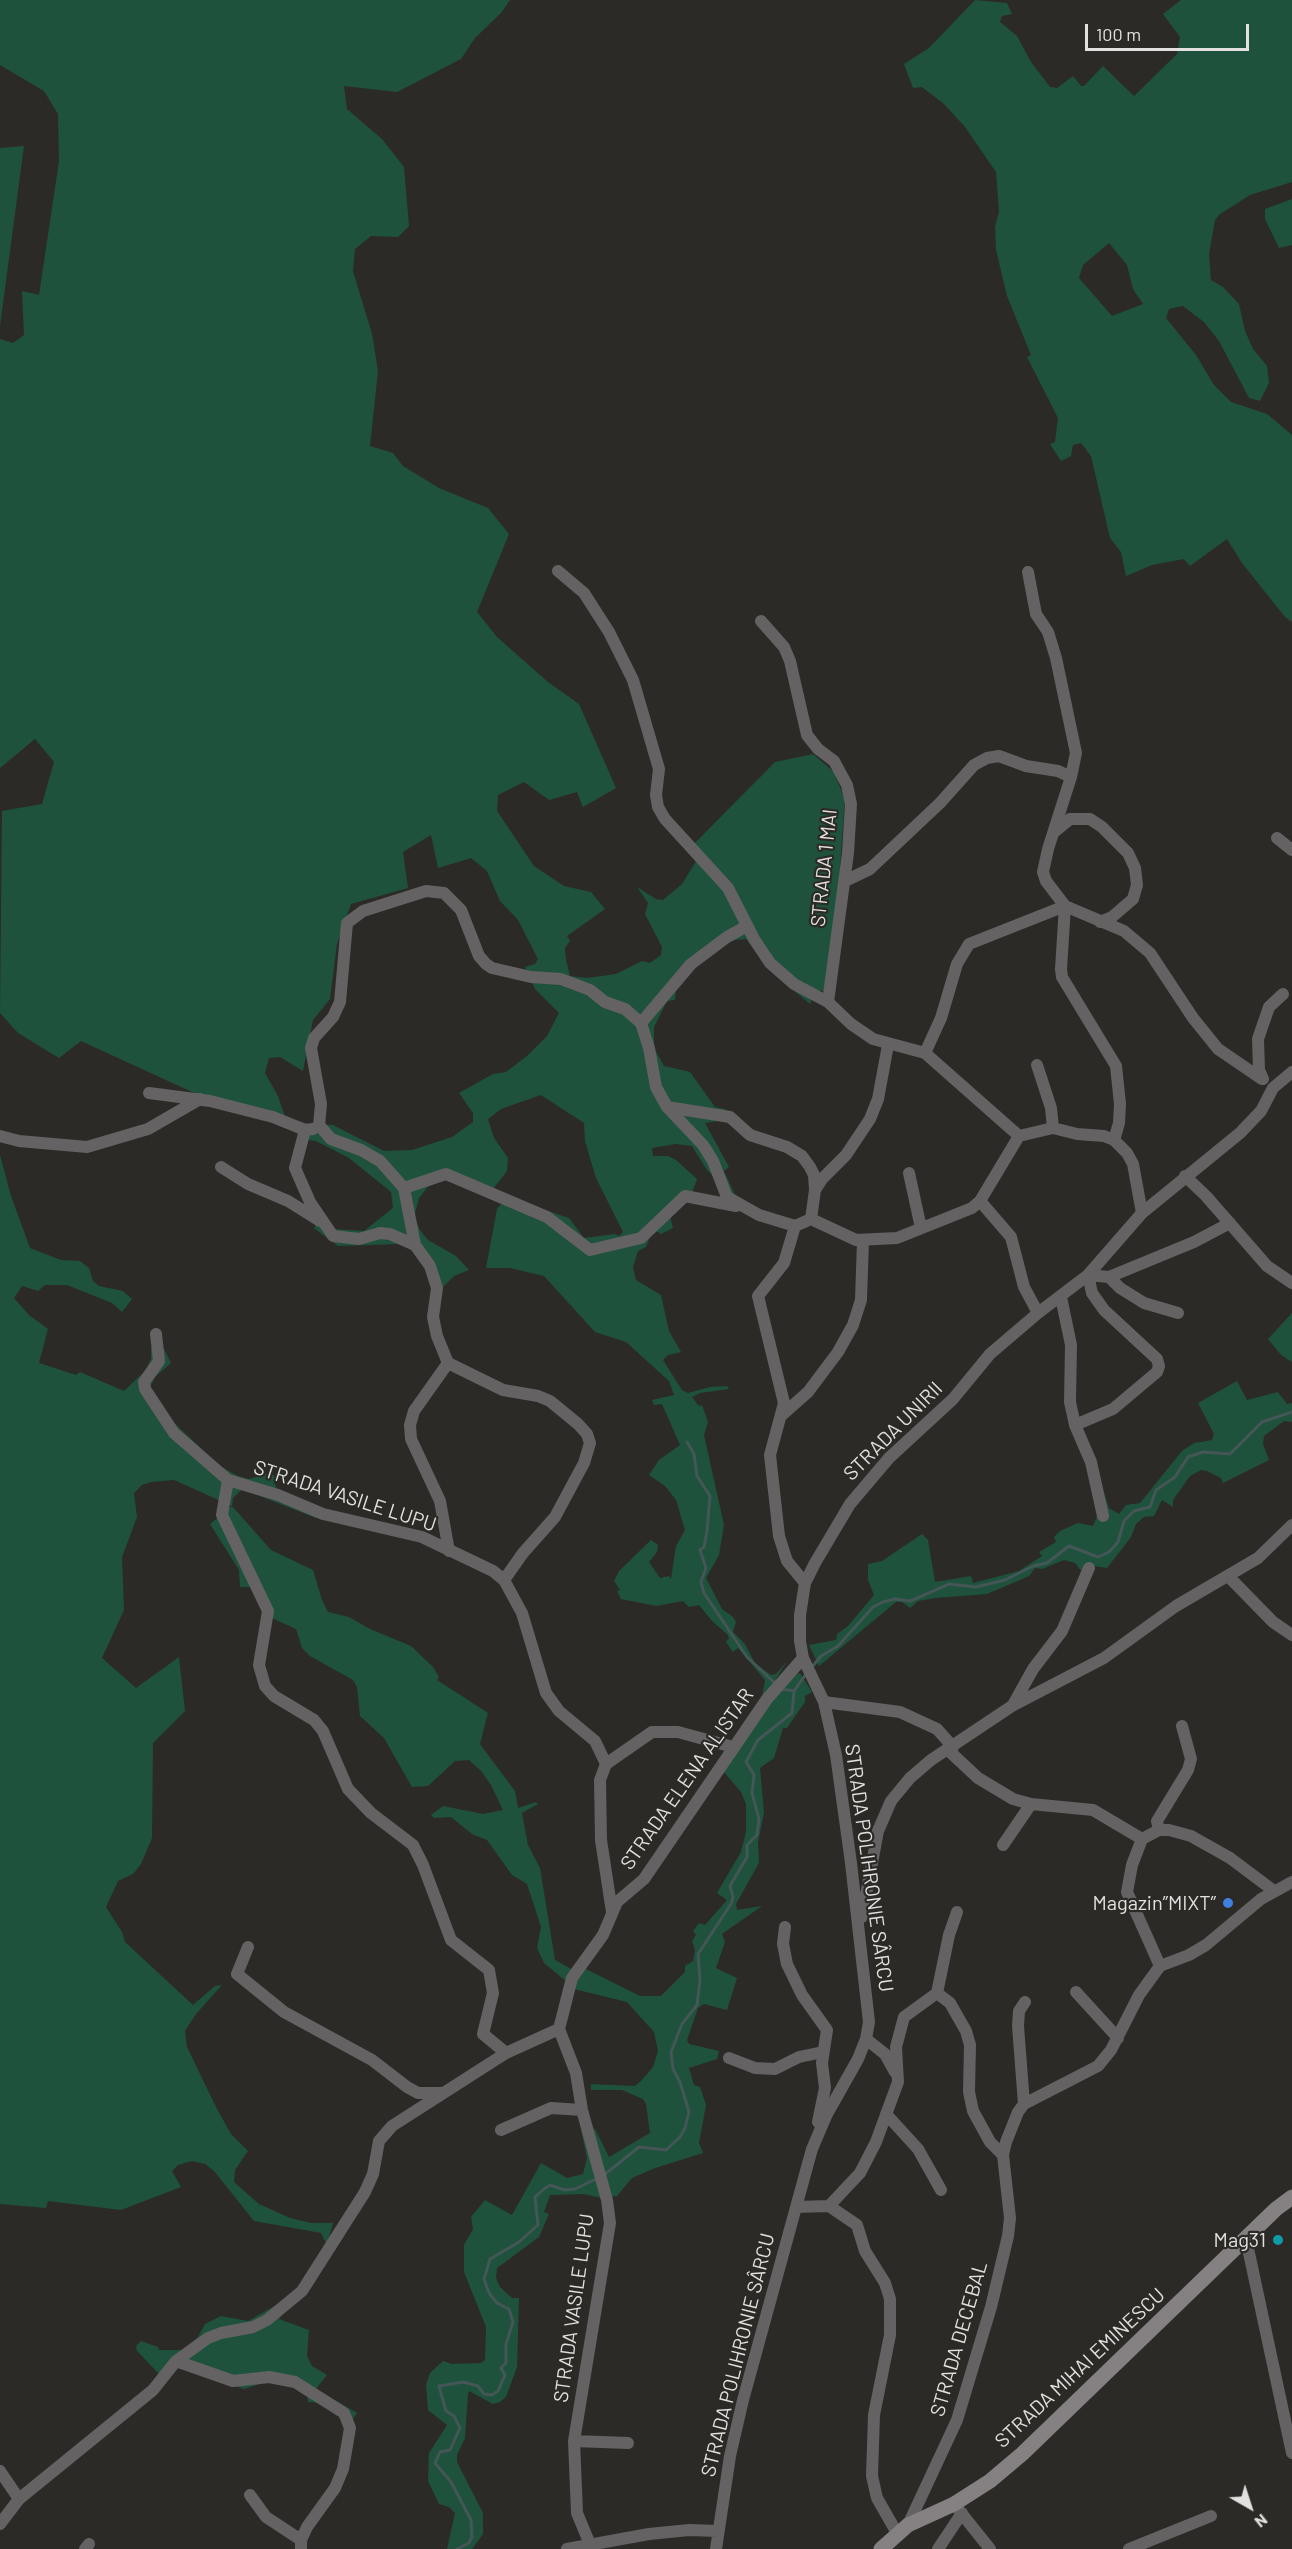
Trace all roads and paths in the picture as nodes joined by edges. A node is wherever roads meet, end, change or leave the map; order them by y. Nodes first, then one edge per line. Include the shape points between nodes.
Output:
1 (558, 571) dead end
2 (1028, 572) dead end
3 (761, 621) dead end
4 (1071, 777) junction
5 (1052, 834) junction
6 (1277, 838) dead end
7 (1292, 850) edge
8 (845, 881) junction
9 (1065, 906) junction
10 (1100, 922) junction
11 (747, 926) junction
12 (1283, 994) dead end
13 (828, 1002) junction
14 (641, 1023) junction
15 (888, 1045) junction
16 (925, 1053) junction
17 (1037, 1065) dead end
18 (1292, 1072) edge
19 (1262, 1079) junction
20 (1273, 1088) junction
21 (149, 1093) dead end
22 (200, 1099) junction
23 (668, 1107) junction
24 (320, 1128) junction
25 (1053, 1128) junction
26 (305, 1130) junction
27 (0, 1136) edge
28 (1019, 1136) junction
29 (1114, 1140) junction
30 (221, 1167) dead end
31 (909, 1173) dead end
32 (1185, 1176) junction
33 (404, 1188) junction
34 (816, 1190) junction
35 (980, 1202) junction
36 (740, 1207) junction
37 (1142, 1213) junction
38 (812, 1219) junction
39 (1230, 1223) junction
40 (323, 1224) junction
41 (795, 1226) junction
42 (921, 1228) junction
43 (863, 1241) junction
44 (415, 1245) junction
45 (1088, 1275) junction
46 (1109, 1277) junction
47 (1292, 1283) edge
48 (1061, 1297) junction
49 (1038, 1312) junction
50 (1178, 1313) dead end
51 (156, 1334) dead end
52 (448, 1363) junction
53 (782, 1415) junction
54 (1075, 1425) junction
55 (228, 1480) junction
56 (1103, 1516) dead end
57 (1292, 1525) edge
58 (449, 1551) junction
59 (1089, 1568) dead end
60 (1229, 1577) junction
61 (504, 1580) junction
62 (805, 1583) junction
63 (1292, 1635) edge
64 (803, 1658) junction
65 (824, 1702) junction
66 (1012, 1706) junction
67 (1182, 1726) dead end
68 (733, 1747) junction
69 (950, 1748) junction
70 (606, 1764) junction
71 (1031, 1804) junction
72 (1159, 1830) junction
73 (1142, 1839) junction
74 (1003, 1845) dead end
75 (1292, 1882) edge
76 (1274, 1891) junction
77 (612, 1912) junction
78 (957, 1912) dead end
79 (785, 1927) dead end
80 (858, 1934) junction
81 (248, 1947) dead end
82 (1160, 1966) junction
83 (1076, 1992) dead end
84 (937, 1993) junction
85 (1025, 2002) dead end
86 (559, 2028) junction
87 (1118, 2038) junction
88 (866, 2039) junction
89 (823, 2052) junction
90 (506, 2053) junction
91 (729, 2058) dead end
92 (898, 2082) junction
93 (441, 2093) junction
94 (1024, 2104) junction
95 (582, 2110) junction
96 (886, 2114) junction
97 (501, 2130) dead end
98 (817, 2135) junction
99 (1003, 2155) junction
100 (941, 2190) dead end
101 (1292, 2197) edge
102 (796, 2206) junction
103 (829, 2206) junction
104 (1246, 2239) junction
105 (176, 2361) junction
106 (1290, 2427) edge
107 (574, 2441) junction
108 (628, 2443) dead end
109 (1292, 2453) edge
110 (0, 2471) edge
111 (250, 2495) dead end
112 (19, 2499) junction
113 (958, 2509) junction
114 (1211, 2516) dead end
115 (0, 2524) edge
116 (903, 2529) junction
117 (717, 2531) junction
118 (301, 2545) edge
119 (591, 2547) edge
120 (567, 2549) edge
121 (716, 2549) edge
122 (881, 2549) edge
123 (938, 2549) edge
124 (990, 2549) edge
125 (1129, 2549) edge

1 - 11 street via 584,593 633,680 659,769 658,807 728,888
2 - 4 street via 1036,614 1048,632 1056,657 1076,753
3 - 8 street, STRADA 1 MAI via 784,647 790,661 807,735 834,761 847,785 851,804
4 - 5 street
4 - 8 street via 999,756 987,758 974,765 940,803 870,868
5 - 9 street via 1043,872
5 - 10 street via 1070,819 1090,819 1128,853 1137,885 1133,899
6 - 7 street
8 - 13 street, STRADA 1 MAI
9 - 10 street
9 - 16 street via 969,944 957,964 941,1018
9 - 29 street via 1062,977 1116,1066 1120,1104
10 - 19 street via 1124,931 1150,952 1213,1044
11 - 13 street via 781,974
11 - 14 street via 691,964
12 - 19 street via 1269,1007 1258,1039
13 - 15 street via 863,1033
14 - 23 street via 656,1087
14 - 24 street via 625,1009 571,982 492,968 479,956 451,897 436,890 363,911 347,923 340,1002 311,1048 321,1104
15 - 16 street
15 - 34 street via 878,1099 870,1119
16 - 28 street
17 - 25 street
18 - 20 street, STRADA UNIRII
19 - 20 street
20 - 32 street, STRADA UNIRII via 1261,1111 1240,1133
21 - 22 street
22 - 26 street via 273,1117
22 - 27 street via 148,1129 87,1147
23 - 34 street via 730,1117 750,1135 787,1147 802,1156 810,1167
23 - 36 street via 703,1145 727,1197
24 - 26 street
24 - 33 street via 331,1139 380,1161
25 - 28 street
25 - 29 street
26 - 40 street via 295,1168
28 - 35 street
29 - 37 street via 1133,1164
30 - 40 street
31 - 42 street
32 - 37 street, STRADA UNIRII
32 - 39 street
33 - 36 street via 446,1174 547,1217 590,1250 641,1238 685,1196
33 - 44 street
34 - 38 street
35 - 42 street
35 - 49 street via 1011,1237 1024,1287
36 - 41 street
37 - 45 street, STRADA UNIRII
38 - 41 street
38 - 43 street
39 - 46 street
39 - 47 street via 1267,1266
40 - 44 street via 333,1236 344,1239 380,1233
41 - 53 street via 784,1263 758,1296 782,1392
42 - 43 street via 897,1238
43 - 53 street via 861,1300 854,1325 808,1392
44 - 52 street via 430,1266 437,1288 433,1317
45 - 46 street
45 - 48 street, STRADA UNIRII
45 - 54 street via 1092,1293 1104,1310 1157,1359 1159,1366 1157,1372 1113,1409
46 - 50 street via 1144,1303
48 - 49 street, STRADA UNIRII
48 - 54 street via 1071,1345 1070,1402
49 - 62 street, STRADA UNIRII via 990,1354 953,1399 862,1487
51 - 55 street, STRADA VASILE LUPU via 159,1360 144,1382 145,1389 174,1433
52 - 58 street via 414,1411 410,1425 411,1439 440,1501
52 - 61 street via 503,1390 550,1401 578,1424 590,1443 560,1509
53 - 62 street via 770,1455 779,1536 787,1561
54 - 56 street via 1091,1462
55 - 58 street, STRADA VASILE LUPU via 278,1494 323,1514 422,1537
55 - 90 street, STRADA VASILE LUPU via 222,1515 268,1611 259,1665 265,1686 274,1696 314,1720 323,1731 348,1789 371,1813 413,1845 451,1940 483,1964 492,1977 493,1999 483,2034
57 - 60 street via 1258,1558
58 - 61 street, STRADA VASILE LUPU
59 - 66 street via 1062,1631 1033,1669
60 - 63 street via 1273,1622
60 - 66 street via 1176,1606 1104,1658
61 - 70 street via 522,1612 546,1694 559,1711 595,1741
62 - 64 street, STRADA UNIRII via 800,1615
64 - 65 street, STRADA UNIRII
64 - 68 street, STRADA ELENA ALISTAR via 777,1685
65 - 69 street via 900,1712 937,1729
65 - 80 street, STRADA POLIHRONIE SÂRCU via 836,1755
66 - 69 street
67 - 72 street via 1191,1759 1157,1821
68 - 70 street via 678,1732 652,1732
68 - 77 street, STRADA ELENA ALISTAR via 644,1879 617,1902
69 - 71 street via 978,1778 1013,1799
69 - 80 street via 910,1778 891,1801 878,1831
70 - 77 street via 600,1780 601,1840
71 - 73 street via 1092,1810
71 - 74 street
72 - 73 street
72 - 76 street via 1191,1836 1230,1858
73 - 82 street via 1128,1892
75 - 76 street
76 - 82 street via 1217,1938
77 - 86 street, STRADA ELENA ALISTAR via 603,1935 572,1978
78 - 84 street
79 - 89 street, STRADA POLIHRONIE SÂRCU via 787,1964 802,1995 827,2030
80 - 88 street, STRADA POLIHRONIE SÂRCU via 869,2022
81 - 93 street via 237,1974 284,2012 372,2060 412,2090
82 - 87 street via 1139,1995
83 - 87 street
84 - 92 street via 904,2017 896,2047
84 - 99 street via 950,2003 966,2031 973,2111 990,2142
85 - 94 street via 1018,2026
86 - 90 street
86 - 95 street, STRADA VASILE LUPU via 576,2073
87 - 94 street via 1098,2066
88 - 92 street via 885,2054
88 - 98 street, STRADA POLIHRONIE SÂRCU
89 - 91 street via 799,2057 775,2069 755,2068
89 - 98 street, STRADA POLIHRONIE SÂRCU via 825,2088
90 - 93 street
92 - 96 street
93 - 105 street via 392,2126 379,2141 365,2192 302,2291 267,2320 208,2338
94 - 99 street, STRADA DECEBAL via 1012,2125
95 - 97 street via 551,2108
95 - 107 street, STRADA VASILE LUPU via 610,2223
96 - 100 street via 918,2149
96 - 103 street via 860,2173
98 - 102 street, STRADA POLIHRONIE SÂRCU
99 - 116 street, STRADA DECEBAL via 1010,2218 996,2285 957,2420
101 - 104 main road, STRADA MIHAI EMINESCU
102 - 103 street
102 - 117 street, STRADA POLIHRONIE SÂRCU via 743,2400
103 - 116 street via 857,2225 865,2251 890,2299 890,2335 874,2415 872,2476 877,2498
104 - 106 street
104 - 113 main road, STRADA MIHAI EMINESCU via 1022,2454
105 - 112 street via 153,2390
105 - 118 street via 233,2381 269,2377 295,2382 344,2413 350,2428 343,2469
106 - 109 street
107 - 108 street
107 - 119 street, STRADA VASILE LUPU via 577,2513
110 - 112 street
111 - 118 street via 266,2517
112 - 115 street
113 - 116 main road, STRADA MIHAI EMINESCU
113 - 123 street
113 - 124 street
114 - 125 street
116 - 122 main road, STRADA MIHAI EMINESCU
117 - 119 street via 679,2531
117 - 121 street, STRADA POLIHRONIE SÂRCU
119 - 120 street

